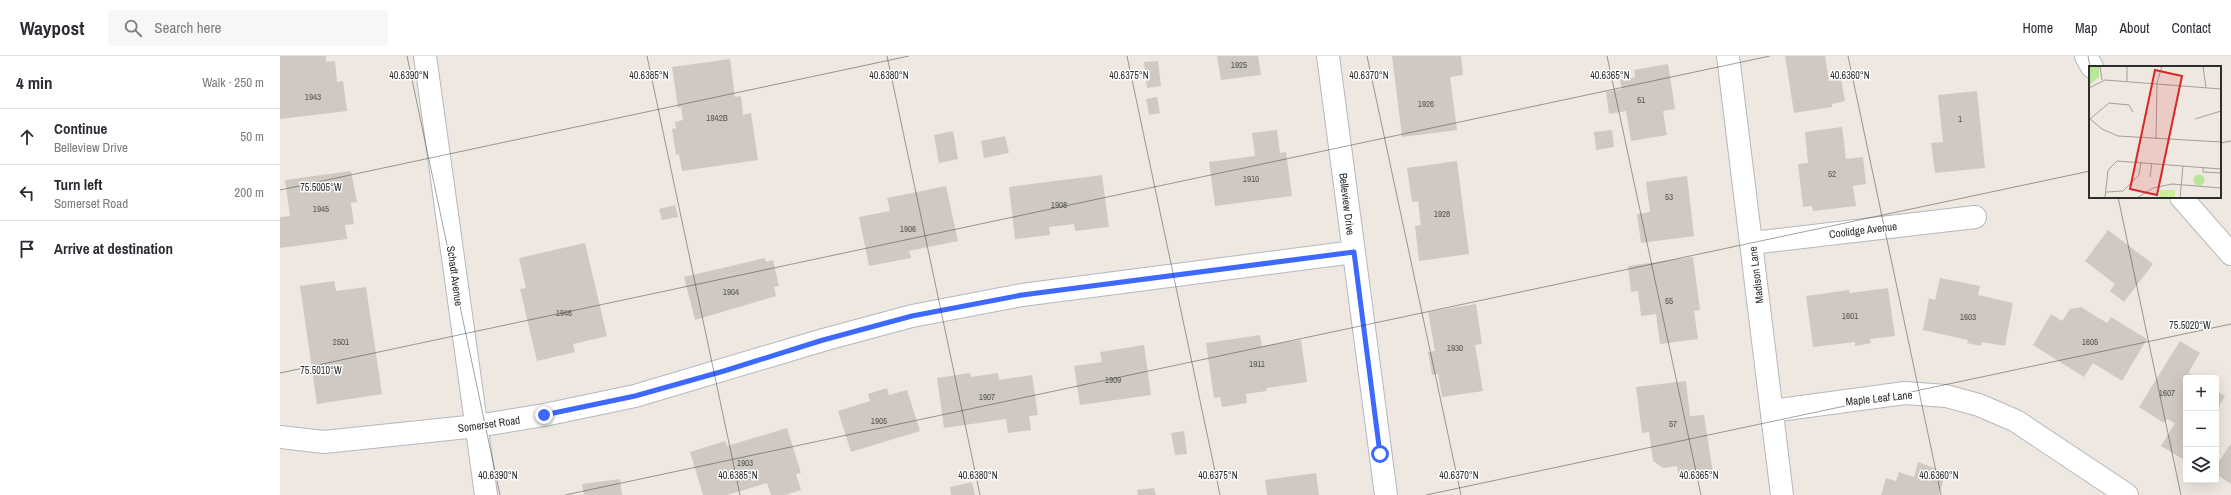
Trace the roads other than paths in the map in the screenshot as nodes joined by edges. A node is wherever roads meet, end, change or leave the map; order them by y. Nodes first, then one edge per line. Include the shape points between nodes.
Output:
1 (425, 56) edge
2 (1328, 56) edge
3 (1728, 56) edge
4 (2086, 56) edge
5 (2091, 66) edge
6 (2182, 198) edge
7 (1975, 217) dead end
8 (1752, 243) junction
9 (1354, 252) junction
10 (2231, 254) edge
11 (1772, 411) junction
12 (477, 426) junction
13 (280, 437) edge
14 (486, 495) edge
15 (1386, 495) edge
16 (1782, 495) edge
17 (2127, 495) edge

1 - 12 street, Schadt Avenue
2 - 9 street, Belleview Drive
3 - 8 street, Madison Lane
4 - 5 street
6 - 10 street
7 - 8 street, Coolidge Avenue
8 - 11 street, Madison Lane
9 - 12 street, Somerset Road via 1022,295 912,316 635,396
9 - 15 street, Belleview Drive
11 - 16 street, Madison Lane
11 - 17 street, Maple Leaf Lane via 1905,393 1946,396 1979,404 2016,422
12 - 13 street, Somerset Road via 324,442
12 - 14 street, Schadt Avenue

